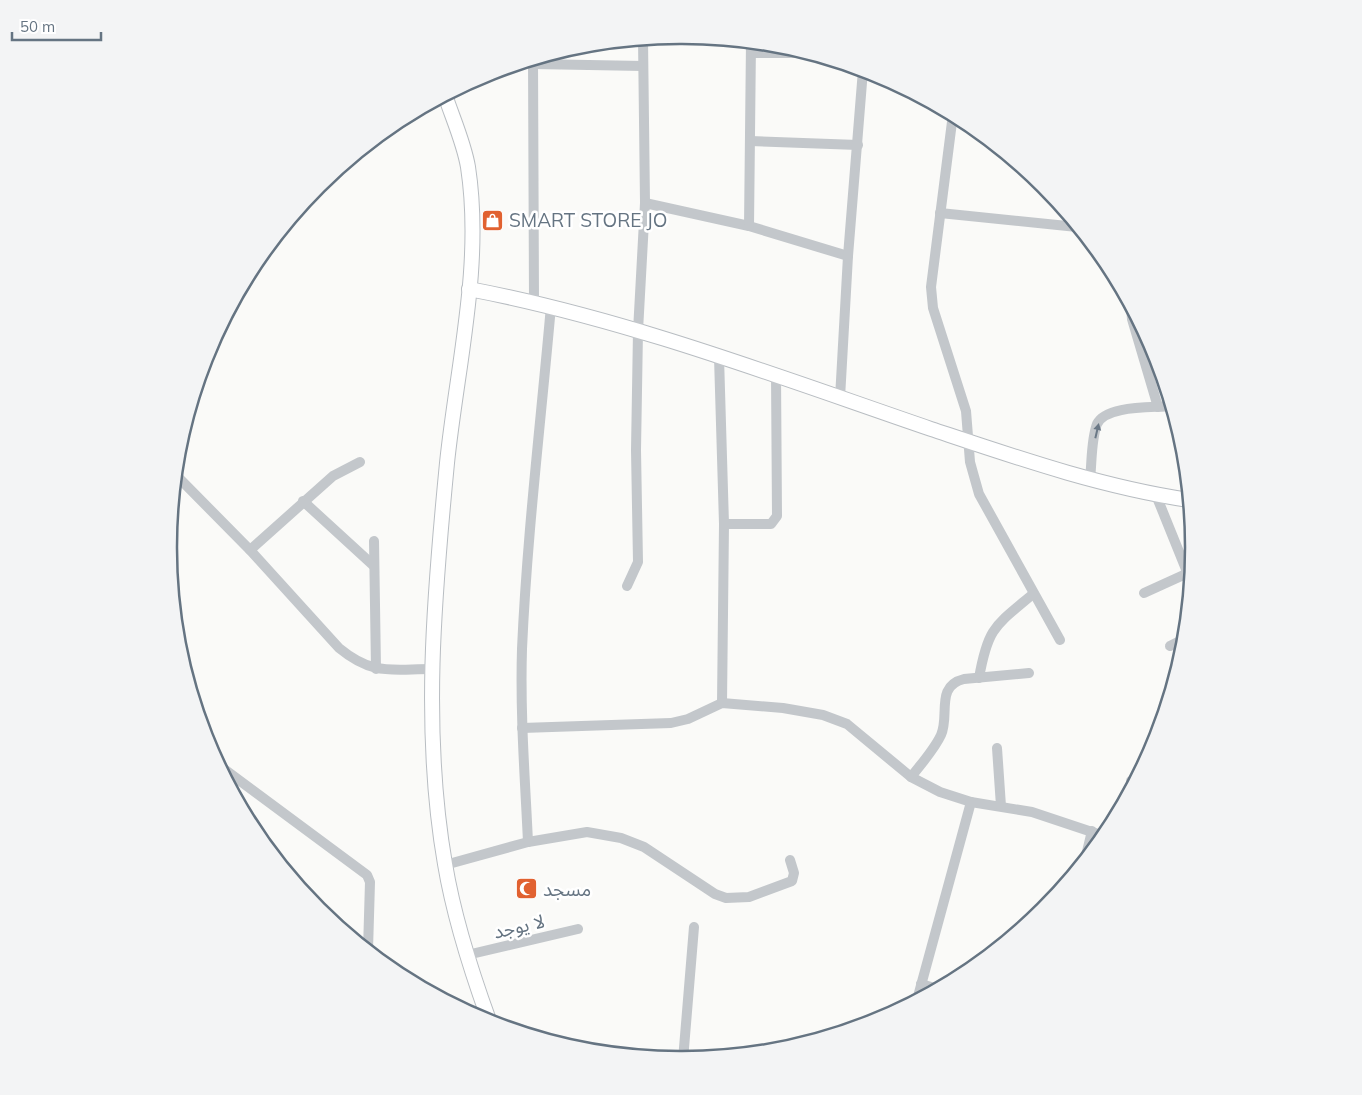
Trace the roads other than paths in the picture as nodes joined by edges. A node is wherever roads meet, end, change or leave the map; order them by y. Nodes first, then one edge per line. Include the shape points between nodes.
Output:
1 (643, 45) edge
2 (751, 49) edge
3 (546, 62) edge
4 (534, 66) edge
5 (643, 66) junction
6 (862, 78) edge
7 (447, 102) edge
8 (952, 123) edge
9 (750, 141) junction
10 (858, 145) junction
11 (645, 203) junction
12 (940, 213) junction
13 (749, 226) junction
14 (1069, 226) edge
15 (848, 256) junction
16 (469, 289) junction
17 (534, 301) junction
18 (551, 306) junction
19 (638, 331) junction
20 (1139, 338) edge
21 (718, 358) junction
22 (776, 374) junction
23 (840, 398) junction
24 (1165, 406) edge
25 (1158, 407) junction
26 (969, 441) junction
27 (360, 462) dead end
28 (1090, 479) junction
29 (182, 481) edge
30 (1156, 495) junction
31 (1182, 499) edge
32 (303, 501) junction
33 (724, 524) junction
34 (374, 541) dead end
35 (250, 550) junction
36 (1184, 565) edge
37 (374, 566) junction
38 (1184, 578) edge
39 (627, 586) dead end
40 (1144, 593) dead end
41 (1033, 594) junction
42 (1060, 640) dead end
43 (1175, 643) edge
44 (1170, 646) dead end
45 (376, 669) junction
46 (432, 669) junction
47 (1029, 674) dead end
48 (979, 678) junction
49 (722, 704) junction
50 (522, 728) junction
51 (997, 748) dead end
52 (231, 775) edge
53 (911, 777) junction
54 (971, 802) junction
55 (1001, 806) junction
56 (1092, 831) junction
57 (1096, 833) edge
58 (528, 842) junction
59 (1089, 842) edge
60 (790, 860) dead end
61 (445, 864) junction
62 (694, 927) dead end
63 (578, 929) dead end
64 (368, 942) edge
65 (467, 955) junction
66 (921, 984) junction
67 (929, 986) edge
68 (919, 991) edge
69 (486, 1012) edge
70 (684, 1051) edge

1 - 5 street
2 - 9 street
3 - 5 street
4 - 17 street
5 - 11 street
6 - 10 street
7 - 16 street via 467,164 470,187
8 - 12 street
9 - 10 street
9 - 13 street
10 - 15 street
11 - 13 street
11 - 19 street
12 - 14 street
12 - 26 street via 931,287 933,308 961,390
13 - 15 street
15 - 23 street
16 - 17 street
16 - 46 street via 446,470
17 - 18 street
18 - 19 street
18 - 50 street via 526,580
19 - 21 street
19 - 39 street via 638,562
20 - 25 street
21 - 22 street
21 - 33 street
22 - 23 street
22 - 33 street via 777,516 771,524
23 - 26 street
24 - 25 street
28 -> 25 street via 1096,430 1102,418 1112,412
26 - 28 street
26 - 41 street via 970,462 979,494
27 - 32 street via 340,472
28 - 30 street
29 - 35 street
30 - 31 street
30 - 36 street
32 - 35 street
32 - 37 street
33 - 49 street
34 - 37 street
35 - 45 street via 339,648 363,665
37 - 45 street
38 - 40 street
41 - 42 street
41 - 48 street via 992,632 985,646
43 - 44 street
45 - 46 street
46 - 61 street via 438,806
47 - 48 street
48 - 53 street via 958,680 949,687 942,732
49 - 50 street via 671,723
49 - 53 street via 783,708 823,715 847,724
50 - 58 street
51 - 55 street
52 - 64 street via 367,875 370,882
53 - 54 street via 940,792
54 - 55 street
54 - 66 street
55 - 56 street
56 - 57 street
56 - 59 street
58 - 60 street via 587,832 621,838 644,847 715,894 737,899 792,881 794,873
58 - 61 street
61 - 65 street
62 - 70 street
63 - 65 street, لا يوجد
65 - 69 street
66 - 67 street
66 - 68 street

